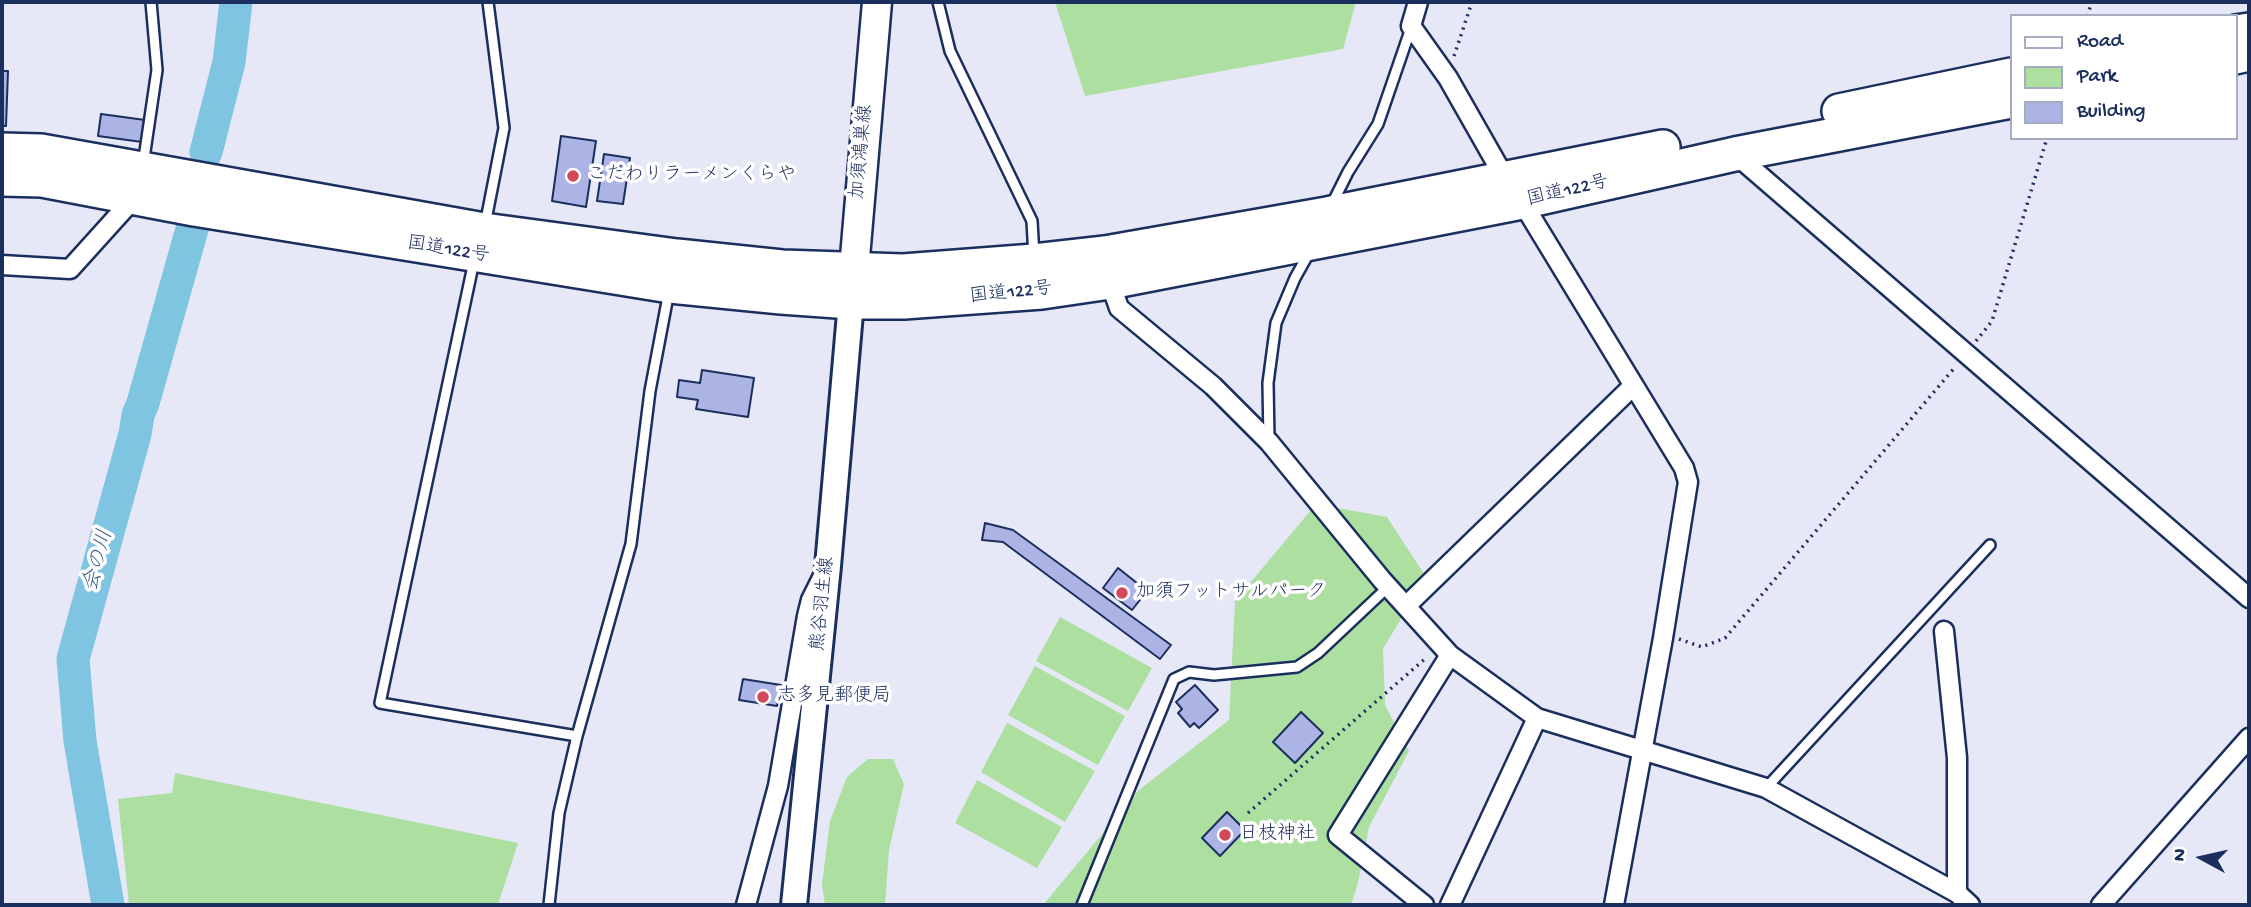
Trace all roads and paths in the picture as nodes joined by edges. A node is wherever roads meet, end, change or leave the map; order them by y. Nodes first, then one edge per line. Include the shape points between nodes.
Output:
1 (151, 2) edge
2 (488, 2) edge
3 (877, 2) edge
4 (937, 2) edge
5 (1418, 2) edge
6 (1472, 2) edge
7 (1411, 26) junction
8 (2010, 75) edge
9 (1448, 78) junction
10 (2010, 101) edge
11 (2046, 140) edge
12 (2, 150) edge
13 (1735, 154) junction
14 (2, 179) edge
15 (139, 184) junction
16 (1514, 191) junction
17 (1321, 228) junction
18 (479, 243) junction
19 (1034, 261) junction
20 (2, 265) edge
21 (854, 269) junction
22 (1110, 282) junction
23 (670, 286) junction
24 (851, 302) junction
25 (1966, 354) junction
26 (1633, 386) junction
27 (1269, 442) junction
28 (1990, 545) dead end
29 (828, 566) junction
30 (1388, 587) junction
31 (2249, 598) edge
32 (1406, 606) junction
33 (1944, 631) dead end
34 (1664, 634) junction
35 (1445, 650) junction
36 (1537, 718) junction
37 (577, 736) junction
38 (2249, 738) edge
39 (1641, 750) junction
40 (1766, 788) junction
41 (1248, 813) dead end
42 (1963, 899) edge
43 (549, 905) edge
44 (746, 905) edge
45 (794, 905) edge
46 (1082, 905) edge
47 (1424, 905) edge
48 (1450, 905) edge
49 (1614, 905) edge
50 (2101, 905) edge

1 - 15 lane via 157,70
2 - 18 lane via 504,128
3 - 21 main road, 加須鴻巣線
4 - 19 lane via 950,51 1032,221
5 - 7 street
6 - 9 path
7 - 9 street
7 - 17 lane via 1378,124
8 - 16 highway, 国道122号
9 - 16 street
10 - 13 highway, 国道122号
11 - 25 path via 1992,321
12 - 15 highway, 国道122号 via 41,151
13 - 16 highway, 国道122号
13 - 25 street
14 - 15 highway, 国道122号
15 - 18 highway, 国道122号
15 - 20 street via 70,269
16 - 17 highway, 国道122号
16 - 26 street
17 - 19 highway, 国道122号
17 - 22 highway, 国道122号
17 - 27 lane via 1276,323 1268,383
18 - 21 highway, 国道122号
18 - 23 highway, 国道122号
18 - 37 lane via 380,704
19 - 21 highway, 国道122号 via 903,271
21 - 24 main road, 加須鴻巣線
22 - 24 highway, 国道122号 via 969,298
22 - 27 street via 1119,308 1213,386
23 - 24 highway, 国道122号
23 - 37 lane via 650,391 631,544
24 - 29 main road, 熊谷羽生線
25 - 31 street
25 - 34 path via 1725,638 1702,647
26 - 32 street
26 - 34 street via 1688,482
27 - 30 street
28 - 40 lane
29 - 44 street via 807,616 778,786
29 - 45 main road, 熊谷羽生線
30 - 32 street
30 - 46 lane via 1297,667 1214,675 1189,672 1174,679
32 - 35 street
33 - 42 street via 1957,758
34 - 39 street
35 - 36 street
35 - 41 path
35 - 47 street via 1338,835
36 - 39 street
36 - 48 street
37 - 43 lane via 559,813
38 - 50 street
39 - 40 street
39 - 49 street
40 - 42 street

